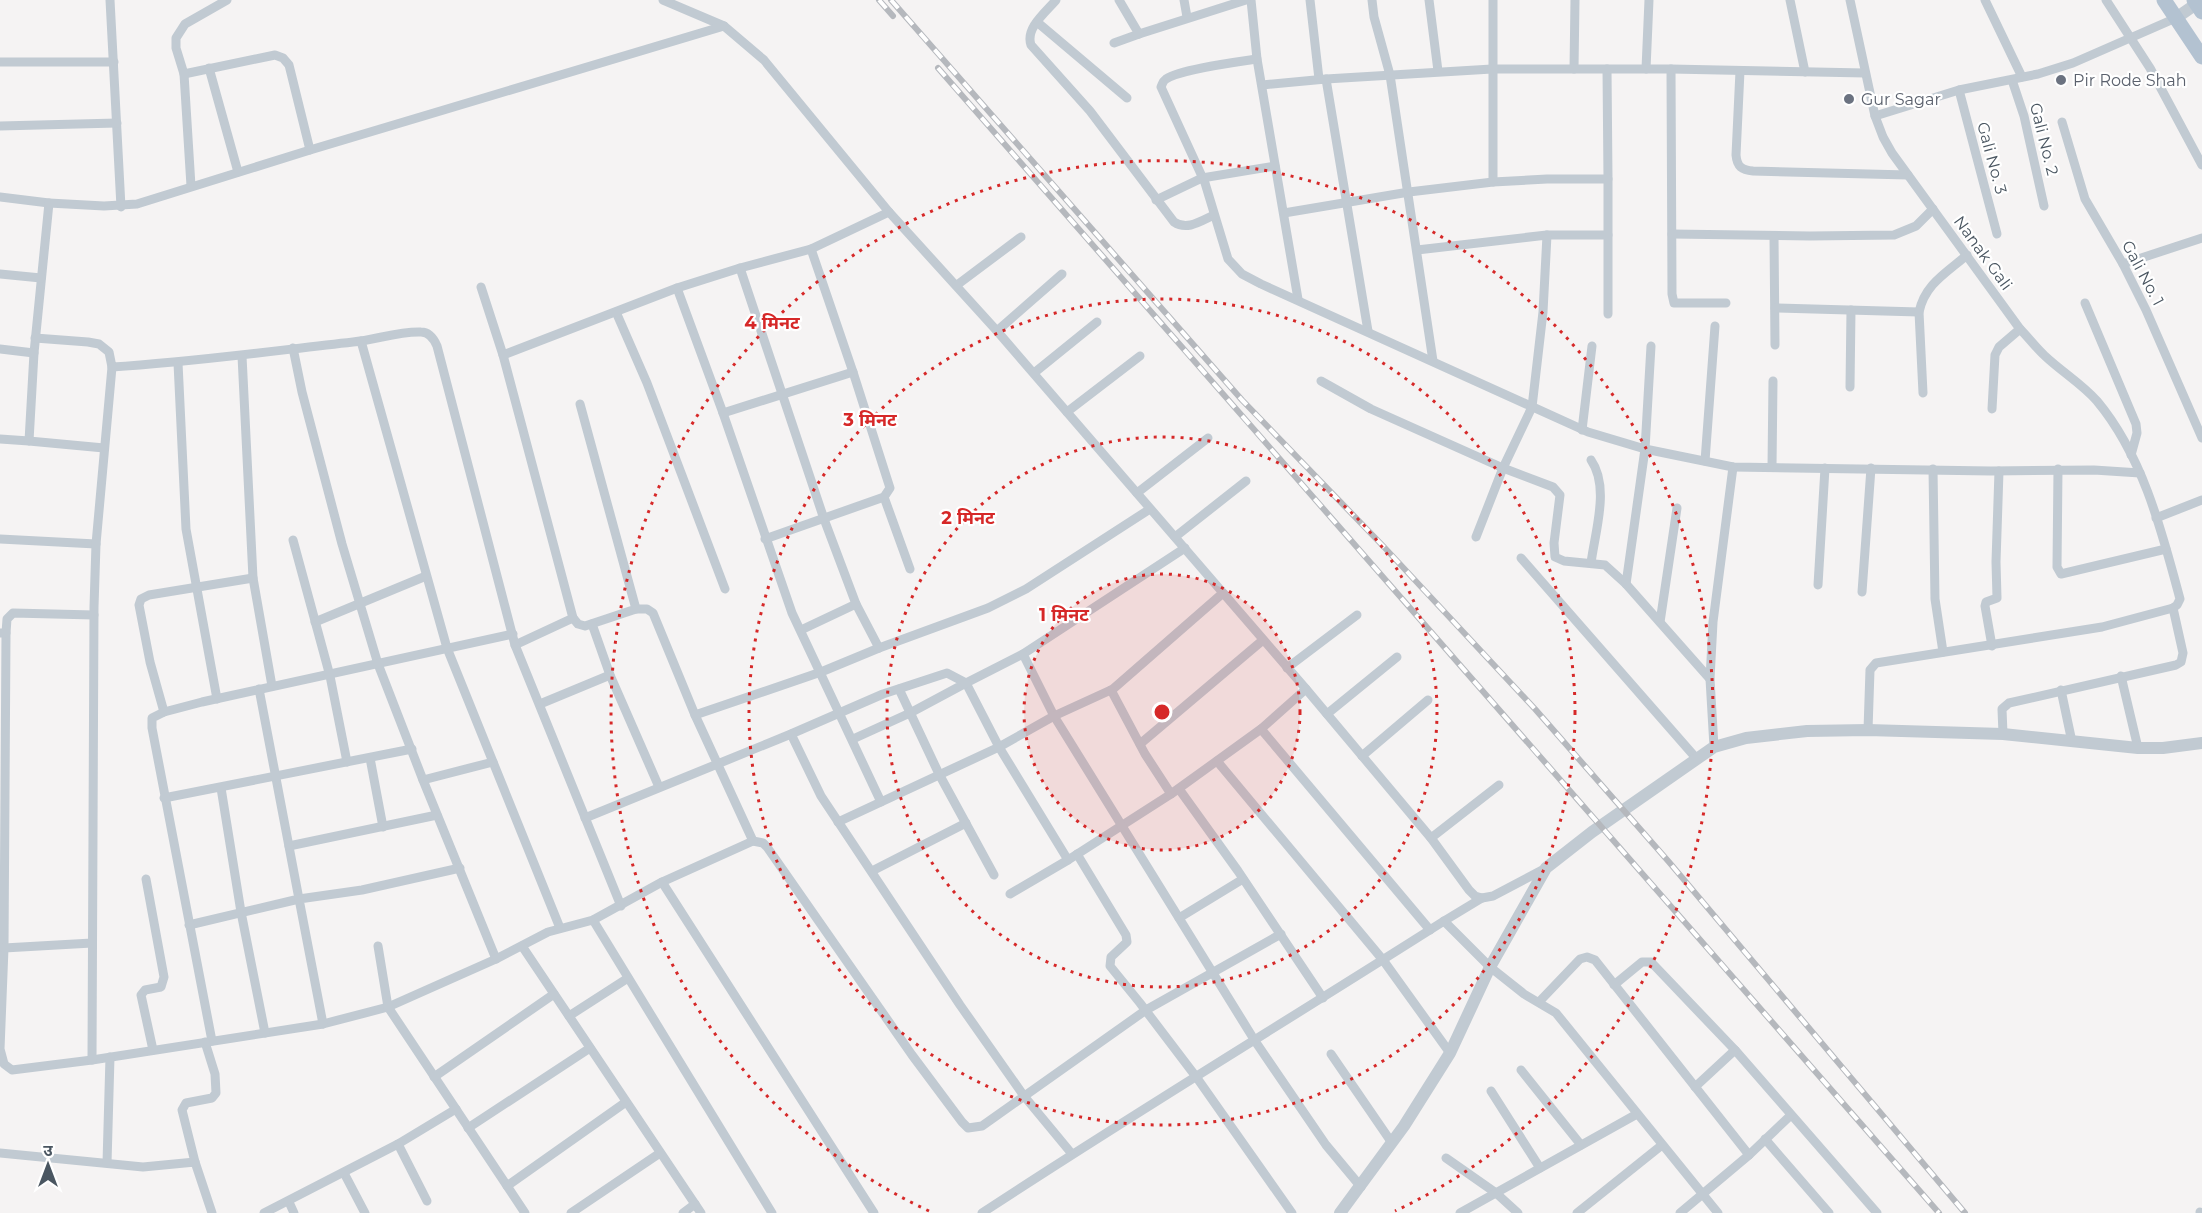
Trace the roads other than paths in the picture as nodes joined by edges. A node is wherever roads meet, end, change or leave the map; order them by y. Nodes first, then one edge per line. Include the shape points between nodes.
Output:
1 (110, 0) edge
2 (227, 0) edge
3 (663, 0) edge
4 (1056, 0) edge
5 (1119, 0) edge
6 (1184, 0) edge
7 (1246, 0) edge
8 (1251, 0) edge
9 (1310, 0) edge
10 (1372, 0) edge
11 (1429, 0) edge
12 (1493, 0) edge
13 (1575, 0) edge
14 (1649, 0) edge
15 (1790, 0) edge
16 (1850, 0) edge
17 (1985, 0) edge
18 (2106, 0) edge
19 (2164, 0) edge
20 (2199, 4) edge
21 (1187, 18) junction
22 (2176, 18) junction
23 (1037, 22) junction
24 (724, 26) junction
25 (1139, 34) junction
26 (2131, 37) junction
27 (1114, 44) dead end
28 (2202, 57) edge
29 (1257, 60) junction
30 (0, 62) edge
31 (114, 62) junction
32 (209, 68) junction
33 (1492, 69) junction
34 (1574, 69) junction
35 (1606, 69) junction
36 (1646, 69) junction
37 (1671, 69) junction
38 (1438, 71) junction
39 (1740, 71) junction
40 (1805, 72) junction
41 (1865, 73) junction
42 (184, 74) junction
43 (1390, 75) junction
44 (2022, 77) junction
45 (1323, 79) junction
46 (2012, 80) junction
47 (1262, 85) junction
48 (1959, 90) junction
49 (1127, 98) dead end
50 (1875, 116) junction
51 (2062, 122) dead end
52 (117, 123) junction
53 (0, 126) edge
54 (310, 150) junction
55 (2202, 165) edge
56 (1275, 166) junction
57 (238, 172) junction
58 (1908, 175) junction
59 (1202, 178) junction
60 (1608, 179) junction
61 (1493, 182) junction
62 (191, 186) junction
63 (1409, 192) junction
64 (0, 197) edge
65 (1156, 200) junction
66 (1346, 201) junction
67 (49, 203) junction
68 (2044, 206) dead end
69 (121, 207) junction
70 (1933, 208) junction
71 (889, 212) junction
72 (1284, 213) junction
73 (1214, 215) junction
74 (1672, 234) junction
75 (1997, 234) dead end
76 (1547, 235) junction
77 (1608, 236) junction
78 (1774, 236) junction
79 (1021, 237) dead end
80 (2202, 238) edge
81 (811, 249) junction
82 (1417, 250) junction
83 (1967, 255) junction
84 (2123, 264) junction
85 (740, 267) junction
86 (0, 274) edge
87 (1062, 274) dead end
88 (41, 278) junction
89 (957, 285) junction
90 (481, 287) dead end
91 (676, 288) junction
92 (1298, 299) junction
93 (1726, 303) dead end
94 (2085, 303) dead end
95 (1775, 308) junction
96 (1851, 310) junction
97 (616, 312) junction
98 (1919, 312) junction
99 (1608, 314) dead end
100 (1097, 322) dead end
101 (1715, 326) dead end
102 (2020, 329) junction
103 (997, 331) junction
104 (1368, 331) junction
105 (35, 338) junction
106 (361, 341) junction
107 (1775, 345) dead end
108 (1592, 346) dead end
109 (1652, 346) dead end
110 (293, 348) junction
111 (0, 349) edge
112 (34, 353) junction
113 (503, 355) junction
114 (242, 356) junction
115 (1140, 356) dead end
116 (1433, 361) junction
117 (177, 363) junction
118 (112, 367) junction
119 (853, 372) junction
120 (1034, 373) junction
121 (1321, 381) dead end
122 (1773, 381) dead end
123 (1850, 387) dead end
124 (1923, 393) dead end
125 (782, 394) junction
126 (580, 404) dead end
127 (1532, 407) junction
128 (1992, 409) dead end
129 (1067, 412) junction
130 (723, 413) junction
131 (1582, 430) junction
132 (1208, 438) dead end
133 (2202, 438) edge
134 (0, 439) edge
135 (29, 441) junction
136 (104, 448) junction
137 (1645, 449) junction
138 (2131, 455) junction
139 (1591, 460) dead end
140 (1705, 461) junction
141 (1733, 467) junction
142 (1772, 467) junction
143 (1503, 468) junction
144 (1825, 468) junction
145 (1871, 468) junction
146 (1933, 469) junction
147 (2058, 470) junction
148 (1999, 471) junction
149 (2140, 473) junction
150 (1246, 481) dead end
151 (1137, 493) junction
152 (884, 497) junction
153 (2202, 500) edge
154 (1677, 508) dead end
155 (1150, 509) junction
156 (2156, 518) junction
157 (824, 519) junction
158 (1175, 537) junction
159 (1476, 537) dead end
160 (765, 538) junction
161 (0, 539) edge
162 (293, 540) dead end
163 (96, 544) junction
164 (1185, 549) junction
165 (2166, 549) junction
166 (1521, 558) dead end
167 (1591, 563) junction
168 (910, 569) dead end
169 (426, 576) junction
170 (253, 578) junction
171 (1626, 584) junction
172 (1818, 585) dead end
173 (195, 589) junction
174 (725, 589) dead end
175 (1862, 592) dead end
176 (1223, 593) junction
177 (359, 603) junction
178 (856, 604) junction
179 (2173, 608) junction
180 (636, 609) junction
181 (94, 615) junction
182 (1357, 615) dead end
183 (573, 618) junction
184 (315, 622) junction
185 (1659, 622) junction
186 (592, 624) junction
187 (801, 630) junction
188 (3, 633) edge
189 (513, 634) junction
190 (1263, 640) junction
191 (515, 645) junction
192 (1992, 646) junction
193 (447, 648) junction
194 (879, 648) junction
195 (1943, 652) junction
196 (1023, 654) junction
197 (1397, 657) dead end
198 (378, 664) junction
199 (1287, 668) junction
200 (821, 672) junction
201 (610, 675) junction
202 (330, 676) junction
203 (2121, 676) junction
204 (1710, 679) junction
205 (966, 683) junction
206 (272, 686) junction
207 (259, 689) junction
208 (898, 689) junction
209 (1306, 689) junction
210 (1111, 690) junction
211 (2061, 690) junction
212 (216, 699) junction
213 (1428, 700) dead end
214 (540, 704) junction
215 (164, 712) junction
216 (840, 712) junction
217 (910, 713) junction
218 (1327, 714) junction
219 (695, 715) junction
220 (1053, 716) junction
221 (1262, 729) junction
222 (1868, 730) junction
223 (791, 734) junction
224 (2003, 734) junction
225 (853, 739) junction
226 (2072, 742) junction
227 (2202, 743) edge
228 (1140, 744) junction
229 (999, 747) junction
230 (1714, 747) junction
231 (2138, 748) junction
232 (412, 749) junction
233 (1362, 756) junction
234 (370, 758) junction
235 (1696, 758) junction
236 (1217, 761) junction
237 (347, 762) junction
238 (493, 762) junction
239 (717, 763) junction
240 (939, 774) junction
241 (275, 776) junction
242 (423, 780) junction
243 (1499, 785) dead end
244 (659, 787) junction
245 (221, 788) junction
246 (1175, 791) junction
247 (164, 798) junction
248 (881, 802) junction
249 (437, 814) junction
250 (585, 818) junction
251 (838, 822) junction
252 (966, 823) junction
253 (1121, 826) junction
254 (382, 827) junction
255 (1431, 838) junction
256 (753, 841) junction
257 (289, 846) junction
258 (1073, 857) junction
259 (460, 868) junction
260 (1546, 868) junction
261 (872, 871) junction
262 (994, 875) dead end
263 (146, 879) dead end
264 (1243, 879) junction
265 (662, 882) junction
266 (1010, 894) dead end
267 (1482, 898) junction
268 (299, 899) junction
269 (621, 906) junction
270 (241, 912) junction
271 (1179, 918) junction
272 (593, 920) junction
273 (1444, 921) junction
274 (189, 925) junction
275 (560, 928) junction
276 (1430, 930) junction
277 (1281, 934) junction
278 (92, 943) junction
279 (378, 946) dead end
280 (522, 946) junction
281 (4, 948) junction
282 (496, 959) junction
283 (1383, 960) junction
284 (1490, 967) junction
285 (1213, 973) junction
286 (628, 978) junction
287 (1614, 985) junction
288 (554, 994) junction
289 (1323, 998) junction
290 (1539, 1002) junction
291 (388, 1007) junction
292 (1146, 1010) junction
293 (569, 1016) junction
294 (323, 1024) junction
295 (265, 1033) junction
296 (1255, 1041) junction
297 (208, 1042) junction
298 (590, 1048) junction
299 (153, 1050) junction
300 (1735, 1050) junction
301 (1450, 1053) junction
302 (1331, 1054) dead end
303 (110, 1057) junction
304 (92, 1060) junction
305 (1521, 1070) dead end
306 (434, 1077) junction
307 (1197, 1078) junction
308 (1695, 1087) junction
309 (1491, 1092) dead end
310 (1024, 1096) junction
311 (626, 1102) junction
312 (456, 1109) junction
313 (1637, 1114) junction
314 (1791, 1115) junction
315 (468, 1128) junction
316 (1766, 1139) junction
317 (1392, 1143) junction
318 (398, 1144) junction
319 (1662, 1144) junction
320 (1581, 1145) junction
321 (0, 1153) edge
322 (660, 1153) junction
323 (1072, 1154) junction
324 (1749, 1155) junction
325 (1446, 1158) dead end
326 (195, 1162) junction
327 (107, 1163) junction
328 (1540, 1168) junction
329 (344, 1173) junction
330 (507, 1186) junction
331 (1360, 1187) junction
332 (1496, 1193) junction
333 (1702, 1194) junction
334 (427, 1201) dead end
335 (289, 1202) junction
336 (698, 1209) edge
337 (212, 1213) edge
338 (264, 1213) edge
339 (294, 1213) edge
340 (365, 1213) edge
341 (525, 1213) edge
342 (571, 1213) edge
343 (683, 1213) edge
344 (772, 1213) edge
345 (874, 1213) edge
346 (982, 1213) edge
347 (1292, 1213) edge
348 (1340, 1213) edge
349 (1460, 1213) edge
350 (1518, 1213) edge
351 (1576, 1213) edge
352 (1680, 1213) edge
353 (1718, 1213) edge
354 (1829, 1213) edge
355 (1877, 1213) edge

1 - 31 street
2 - 42 street via 185,24 177,33 176,48
3 - 24 street
4 - 23 street
5 - 25 street
6 - 21 street
7 - 21 street
8 - 29 street
9 - 45 street
10 - 43 street
11 - 38 street
12 - 33 street
13 - 34 street
14 - 36 street
15 - 40 street
16 - 41 street, Nanak Gali
17 - 44 street
18 - 26 street
19 - 22 main road
20 - 22 street
21 - 25 street
22 - 26 street
22 - 28 main road
23 - 49 street
23 - 65 street via 1029,37 1031,45 1090,111
24 - 54 street
24 - 71 street via 764,60
25 - 27 street
26 - 44 street via 2073,63
26 - 55 street
29 - 47 street
29 - 59 street via 1225,63 1171,77 1163,83 1162,90
30 - 31 street
31 - 52 street
32 - 42 street
32 - 54 street via 275,55 284,58
32 - 57 street
33 - 34 street
33 - 38 street
33 - 61 street
34 - 35 street
35 - 36 street
35 - 60 street
36 - 37 street
37 - 39 street
37 - 74 street
38 - 43 street
39 - 40 street
39 - 58 street via 1736,162 1742,169
40 - 41 street
41 - 50 street, Nanak Gali
42 - 62 street
43 - 45 street
43 - 63 street
44 - 46 street
45 - 47 street
45 - 66 street
46 - 48 street
46 - 68 street, Gali No. 2
47 - 56 street
48 - 50 street
48 - 75 street, Gali No. 3
50 - 58 street, Nanak Gali via 1892,153
51 - 84 street, Gali No. 1 via 2085,199
52 - 53 street
52 - 69 street
54 - 57 street
56 - 59 street
56 - 72 street
57 - 62 street
58 - 70 street, Nanak Gali
59 - 65 street
59 - 73 street
60 - 61 street
60 - 77 street
61 - 63 street
62 - 69 street
63 - 66 street
63 - 82 street
64 - 67 street
65 - 73 street via 1180,226
66 - 72 street
66 - 104 street
67 - 69 street
67 - 88 street
70 - 78 street via 1916,226 1894,234
70 - 83 street, Nanak Gali
71 - 81 street
71 - 89 street
72 - 92 street
73 - 92 street via 1228,259 1235,268
74 - 78 street
74 - 93 street via 1674,303
76 - 77 street
76 - 82 street
76 - 127 street
77 - 99 street
78 - 95 street
79 - 89 street
80 - 84 street
81 - 85 street
81 - 119 street
82 - 116 street
83 - 98 street via 1927,289
83 - 102 street, Nanak Gali
84 - 133 street, Gali No. 1
85 - 91 street
85 - 125 street
86 - 88 street
87 - 103 street
88 - 105 street
89 - 103 street
90 - 113 street
91 - 97 street
91 - 130 street
92 - 104 street
94 - 138 street via 2136,424
95 - 96 street
95 - 107 street
96 - 98 street
96 - 123 street
97 - 113 street
97 - 174 street
98 - 124 street
100 - 120 street
101 - 140 street
102 - 128 street via 1995,355
102 - 138 street, Nanak Gali via 2096,400
103 - 120 street
104 - 116 street
105 - 112 street
105 - 118 street via 99,344 109,351
106 - 110 street
106 - 169 street
106 - 189 street via 420,332 434,339
108 - 131 street
109 - 137 street
110 - 114 street
110 - 177 street
111 - 112 street
112 - 135 street
113 - 183 street
114 - 117 street
114 - 170 street
115 - 129 street
116 - 127 street
117 - 118 street
117 - 173 street via 186,529
118 - 136 street
119 - 125 street
119 - 152 street via 889,483
120 - 129 street
121 - 143 street via 1371,409
122 - 142 street
125 - 130 street
125 - 157 street
126 - 180 street
127 - 131 street
127 - 143 street
129 - 151 street
130 - 160 street
131 - 137 street
132 - 151 street
134 - 135 street
135 - 136 street
136 - 163 street
137 - 140 street
137 - 171 street
138 - 149 street, Nanak Gali
139 - 167 street via 1600,479 1601,493
140 - 141 street
141 - 142 street
141 - 204 street via 1713,622
142 - 144 street
143 - 159 street
143 - 167 street via 1557,490 1560,495 1555,557
144 - 145 street
144 - 172 street
145 - 146 street
145 - 175 street
146 - 148 street
146 - 195 street via 1935,599
147 - 148 street
147 - 149 street
147 - 165 street via 2057,567 2061,574
148 - 192 street via 1997,598 1985,606
149 - 156 street, Nanak Gali
150 - 158 street
151 - 155 street
152 - 157 street
152 - 168 street
153 - 156 street
154 - 185 street
155 - 158 street
155 - 194 street via 1026,589 988,608
156 - 165 street, Nanak Gali
157 - 160 street
157 - 178 street
158 - 164 street
160 - 187 street
161 - 163 street
162 - 184 street
163 - 181 street
164 - 176 street
164 - 196 street
165 - 179 street, Nanak Gali via 2180,599
166 - 235 street
167 - 171 street via 1605,565
169 - 177 street
169 - 193 street
170 - 173 street
170 - 206 street
171 - 185 street
173 - 212 street
173 - 215 street via 144,597 140,601 150,662
176 - 190 street
176 - 210 street
177 - 184 street
177 - 198 street
178 - 187 street
178 - 194 street
179 - 192 street via 2102,627
179 - 203 street via 2183,653 2181,662
180 - 186 street
180 - 219 street via 653,613
181 - 188 street via 13,613
181 - 278 street
182 - 199 street
183 - 186 street via 582,625
183 - 191 street
184 - 202 street
185 - 204 street
186 - 201 street
187 - 200 street
188 - 281 street
189 - 191 street
189 - 193 street
190 - 199 street
190 - 228 street
191 - 214 street
192 - 195 street
193 - 198 street
193 - 238 street
194 - 200 street
195 - 222 street via 1872,666
196 - 205 street
196 - 220 street
197 - 218 street
198 - 202 street
198 - 232 street
199 - 209 street
200 - 216 street
200 - 219 street
201 - 214 street
201 - 244 street
202 - 206 street
202 - 237 street
203 - 211 street
203 - 231 street
204 - 230 street
205 - 208 street via 947,673
205 - 217 street
205 - 229 street
206 - 207 street
207 - 212 street
207 - 241 street
208 - 216 street
208 - 217 street
209 - 218 street
209 - 221 street
210 - 220 street
210 - 228 street
211 - 224 street via 2004,706
211 - 226 street
212 - 215 street
213 - 233 street
214 - 250 street
215 - 247 street via 151,722
216 - 223 street
216 - 225 street
217 - 225 street
217 - 240 street
218 - 233 street
219 - 239 street
220 - 229 street
220 - 253 street
221 - 236 street
221 - 276 street
222 - 224 street
222 - 230 street via 1807,730 1746,738
223 - 239 street
223 - 251 street
224 - 226 street
225 - 248 street
226 - 231 street
227 - 231 street
228 - 246 street
229 - 240 street
229 - 258 street
230 - 235 street
232 - 234 street
232 - 242 street
233 - 255 street
234 - 237 street
234 - 254 street
235 - 260 street
236 - 246 street
236 - 283 street
237 - 241 street
238 - 242 street
238 - 275 street
239 - 244 street
239 - 256 street
240 - 248 street
240 - 252 street
241 - 245 street
241 - 257 street
242 - 249 street
243 - 255 street
244 - 250 street
245 - 247 street
245 - 270 street
246 - 253 street
246 - 264 street
247 - 274 street
248 - 251 street
249 - 254 street
249 - 259 street
250 - 269 street
251 - 261 street
252 - 261 street
252 - 262 street
253 - 258 street
253 - 271 street
254 - 257 street
255 - 267 street via 1469,890
256 - 265 street
256 - 310 street via 767,847 968,1128 982,1126
257 - 268 street
258 - 266 street
258 - 292 street via 1126,935 1127,942 1111,957 1110,966
259 - 268 street via 362,890
259 - 282 street
260 - 267 street
260 - 284 street
261 - 310 street
263 - 299 street via 164,977 161,987 145,990 141,995
264 - 271 street
264 - 277 street
265 - 269 street
265 - 345 street
267 - 273 street
268 - 270 street
268 - 294 street
269 - 272 street
270 - 274 street
270 - 295 street
271 - 285 street
272 - 275 street
272 - 286 street
273 - 276 street
273 - 284 street
274 - 297 street
275 - 280 street
276 - 283 street
277 - 285 street
277 - 289 street
278 - 281 street
278 - 304 street
279 - 291 street
280 - 282 street
280 - 288 street
281 - 304 street via 0,1049 4,1064 21,1070
282 - 291 street
283 - 289 street
283 - 301 street
284 - 290 street
284 - 301 street
285 - 292 street
285 - 296 street
286 - 293 street
286 - 344 street
287 - 290 street via 1595,960 1583,958
287 - 300 street via 1642,962 1651,962
287 - 308 street
288 - 293 street
288 - 306 street
289 - 296 street
290 - 313 street via 1556,1013
291 - 294 street
291 - 306 street
292 - 307 street
292 - 310 street
293 - 298 street
294 - 295 street
295 - 297 street
296 - 307 street
296 - 331 street via 1326,1145
297 - 299 street
297 - 326 street via 216,1093 212,1098 186,1102 182,1110
298 - 311 street
298 - 315 street
299 - 303 street
300 - 308 street
300 - 314 street
301 - 317 street
302 - 317 street
303 - 304 street
303 - 327 street
305 - 320 street
306 - 312 street
307 - 323 street
307 - 347 street
308 - 324 street
309 - 328 street
310 - 323 street
311 - 322 street
311 - 330 street
312 - 315 street
312 - 318 street
313 - 319 street
313 - 320 street
314 - 316 street
314 - 355 street
315 - 330 street
316 - 324 street
316 - 354 street
317 - 331 street
318 - 329 street
318 - 334 street
319 - 333 street
319 - 351 street
320 - 328 street
321 - 327 street
322 - 336 street
322 - 342 street
323 - 346 street
324 - 333 street
325 - 332 street
326 - 327 street via 143,1167
326 - 337 street
328 - 332 street
329 - 335 street
329 - 340 street
330 - 341 street
331 - 348 street
332 - 349 street
332 - 350 street
333 - 352 street
333 - 353 street
335 - 338 street
335 - 339 street
336 - 343 street

